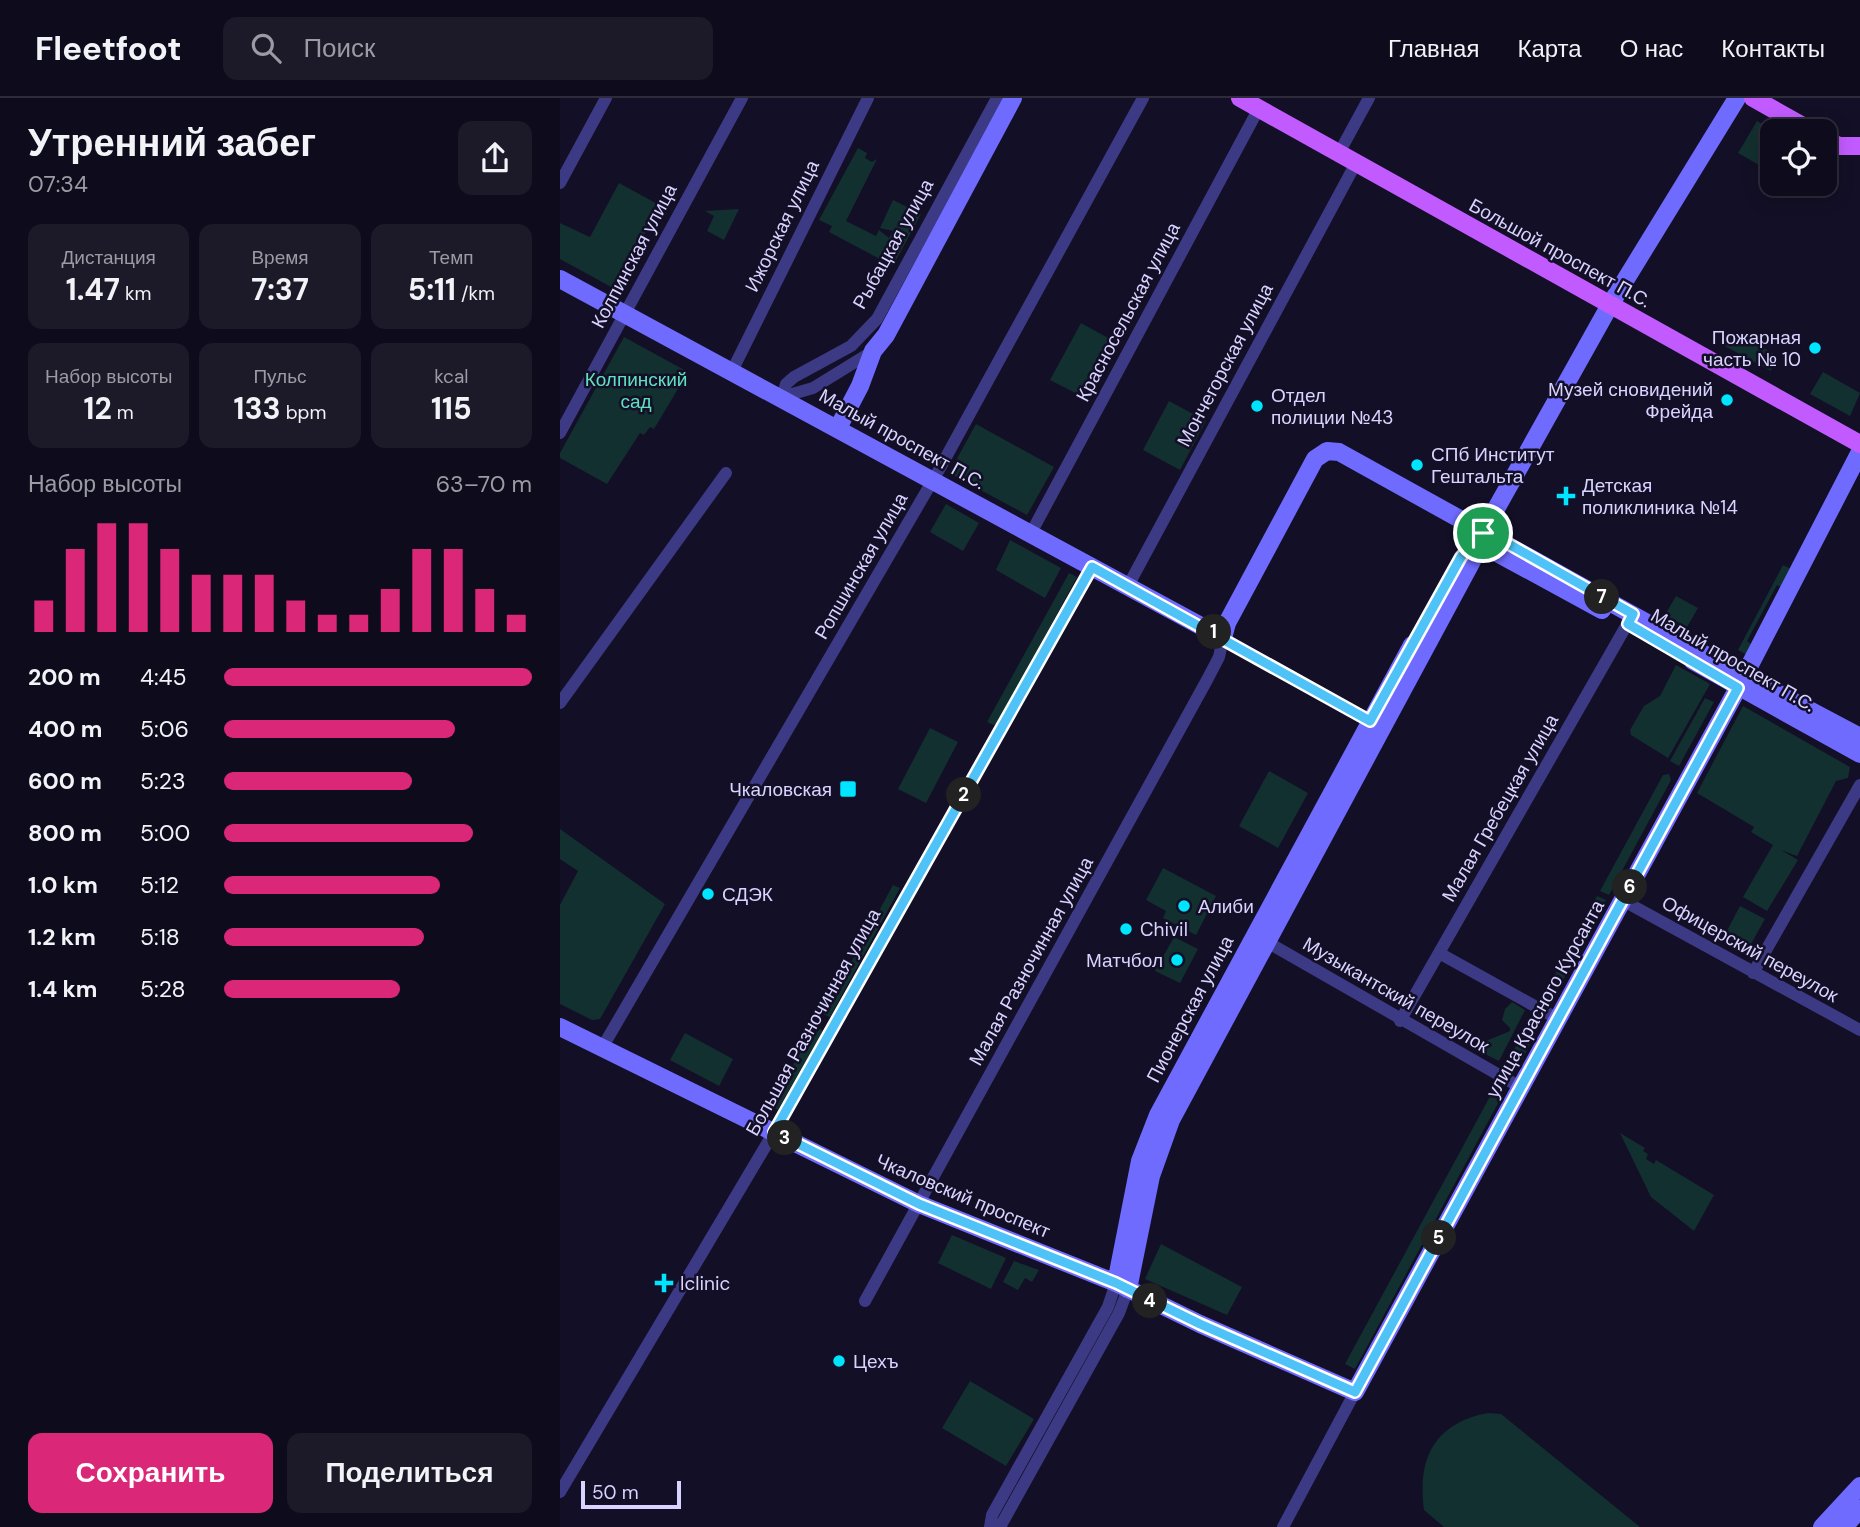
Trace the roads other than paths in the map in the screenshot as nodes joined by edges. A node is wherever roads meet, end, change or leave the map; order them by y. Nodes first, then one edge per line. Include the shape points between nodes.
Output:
1 (606, 98) edge
2 (742, 98) edge
3 (868, 98) edge
4 (997, 98) edge
5 (1013, 98) edge
6 (1143, 98) edge
7 (1240, 98) edge
8 (1369, 98) edge
9 (1737, 98) edge
10 (1753, 98) edge
11 (1259, 108) junction
12 (1790, 119) edge
13 (1837, 145) edge
14 (1860, 146) edge
15 (1339, 153) junction
16 (1356, 163) junction
17 (560, 183) edge
18 (560, 279) edge
19 (1610, 305) junction
20 (625, 314) junction
21 (873, 351) junction
22 (732, 371) junction
23 (782, 397) junction
24 (838, 428) junction
25 (560, 433) edge
26 (1860, 444) edge
27 (1860, 452) edge
28 (726, 473) dead end
29 (933, 480) junction
30 (1031, 533) junction
31 (1483, 533) junction
32 (1092, 567) junction
33 (1128, 586) junction
34 (1630, 619) junction
35 (1223, 638) junction
36 (1741, 682) junction
37 (560, 703) edge
38 (1376, 724) junction
39 (1860, 737) edge
40 (1860, 754) edge
41 (1860, 785) edge
42 (1622, 900) junction
43 (1260, 938) junction
44 (1439, 953) junction
45 (1753, 973) junction
46 (1558, 1019) junction
47 (1400, 1021) junction
48 (560, 1027) edge
49 (1860, 1030) edge
50 (602, 1048) junction
51 (1520, 1087) junction
52 (774, 1132) junction
53 (919, 1204) junction
54 (1122, 1286) junction
55 (865, 1301) dead end
56 (1355, 1392) junction
57 (1860, 1486) edge
58 (560, 1492) edge
59 (1860, 1509) edge
60 (990, 1527) edge
61 (1000, 1527) edge
62 (1283, 1527) edge
63 (1822, 1527) edge
64 (1844, 1527) edge

1 - 17 street
2 - 20 street, Колпинская улица
3 - 22 street, Ижорская улица
4 - 23 street, Рыбацкая улица via 877,319 851,346 794,377
5 - 21 street, Рыбацкая улица via 886,335
6 - 29 street, Ропшинская улица
7 - 11 main road, Большой проспект П.С.
8 - 15 street
9 - 19 street, Пионерская улица
10 - 12 main road
11 - 15 main road, Большой проспект П.С.
11 - 30 street, Красносельская улица
13 - 14 main road
15 - 16 main road, Большой проспект П.С.
16 - 19 main road, Большой проспект П.С.
16 - 33 street, Мончегорская улица
18 - 20 street, Малый проспект П.С.
19 - 26 main road, Большой проспект П.С.
19 - 31 street, Пионерская улица
20 - 22 street, Малый проспект П.С.
20 - 25 street, Колпинская улица
21 - 23 street, Рыбацкая улица via 813,388
21 - 24 street, Рыбацкая улица
22 - 23 street, Малый проспект П.С.
23 - 24 street, Малый проспект П.С.
24 - 29 street, Малый проспект П.С.
27 - 36 street, улица Красного Курсанта
28 - 37 street
29 - 30 street, Малый проспект П.С.
29 - 50 street, Ропшинская улица
30 - 32 street, Малый проспект П.С.
31 - 34 street, Малый проспект П.С. via 1499,554
31 - 35 street, Малый проспект П.С. via 1339,452 1327,451 1315,459
31 - 38 street, Пионерская улица via 1461,557
32 - 33 street, Малый проспект П.С.
32 - 52 street, Большая Разночинная улица
33 - 35 street, Малый проспект П.С.
34 - 36 street, Малый проспект П.С.
34 - 44 street, Малая Гребецкая улица
35 - 38 street, Малый проспект П.С.
35 - 53 street, Малая Разночинная улица via 1207,680
36 - 39 street, Малый проспект П.С. via 1765,684
36 - 40 street, Малый проспект П.С.
36 - 42 street, улица Красного Курсанта
38 - 43 street, Пионерская улица
41 - 45 street
42 - 45 street, Офицерский переулок
42 - 46 street, улица Красного Курсанта
43 - 47 street, Музыкантский переулок
43 - 54 street, Пионерская улица via 1163,1136
44 - 46 street
44 - 47 street, Малая Гребецкая улица
45 - 49 street, Офицерский переулок
46 - 51 street, улица Красного Курсанта
47 - 51 street, Музыкантский переулок
48 - 50 street, Чкаловский проспект
50 - 52 street, Чкаловский проспект
51 - 56 street, улица Красного Курсанта
52 - 53 street, Чкаловский проспект
52 - 58 street, Большая Разночинная улица
53 - 54 street, Чкаловский проспект
53 - 55 street, Малая Разночинная улица
54 - 56 street, Чкаловский проспект
54 - 60 street, Пионерская улица via 992,1515
54 - 61 street, Пионерская улица via 1119,1313
56 - 62 street, улица Красного Курсанта
57 - 63 street
59 - 64 street

